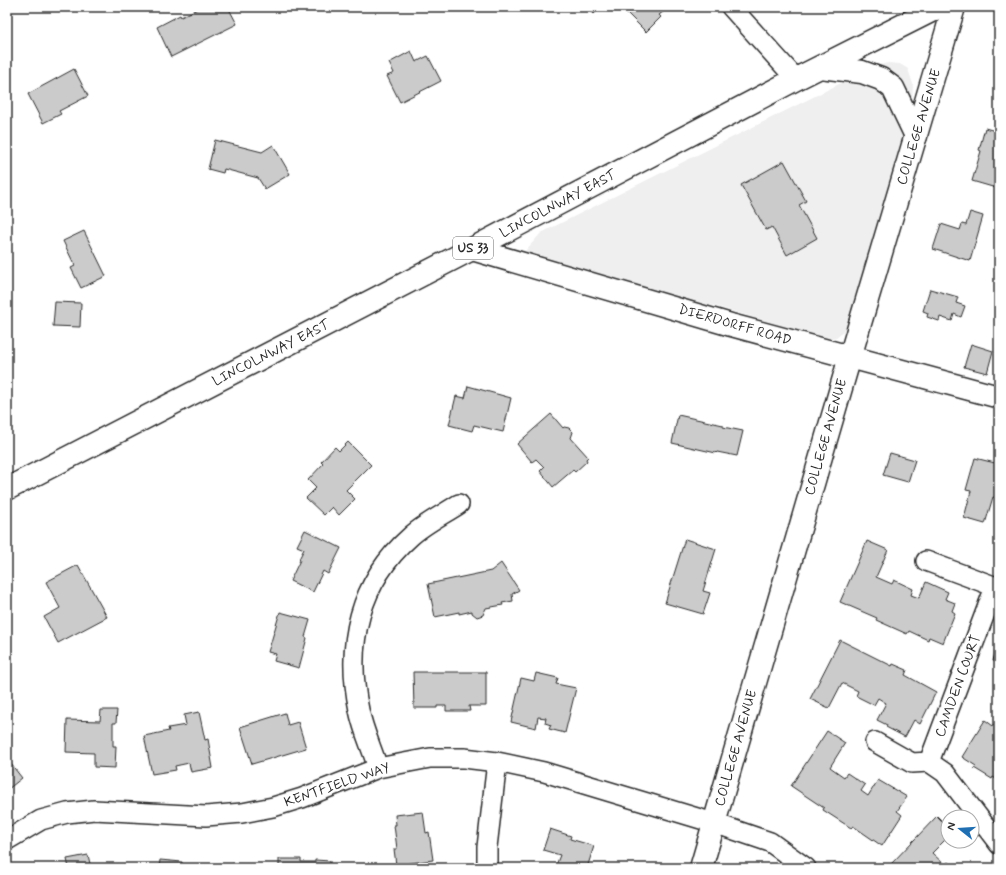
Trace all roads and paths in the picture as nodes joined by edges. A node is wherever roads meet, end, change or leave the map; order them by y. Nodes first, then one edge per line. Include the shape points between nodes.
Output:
1 (731, 7) edge
2 (939, 7) edge
3 (954, 7) edge
4 (820, 67) junction
5 (796, 79) junction
6 (916, 136) junction
7 (472, 249) junction
8 (850, 357) junction
9 (999, 397) edge
10 (7, 489) edge
11 (459, 504) dead end
12 (926, 561) dead end
13 (997, 587) edge
14 (875, 742) dead end
15 (497, 762) junction
16 (929, 762) junction
17 (378, 768) junction
18 (714, 823) junction
19 (7, 840) edge
20 (999, 844) edge
21 (487, 868) edge
22 (701, 868) edge
23 (806, 868) edge

1 - 5 street
2 - 4 main road, LINCOLNWAY EAST / US 33
3 - 6 main road, COLLEGE AVENUE
4 - 5 main road, LINCOLNWAY EAST / US 33
4 - 6 main road via 862,72 881,79 893,88
5 - 7 main road, LINCOLNWAY EAST / US 33
6 - 8 main road, COLLEGE AVENUE
7 - 8 main road, DIERDORFF ROAD
7 - 10 main road, LINCOLNWAY EAST / US 33
8 - 9 main road, DIERDORFF ROAD
8 - 18 main road, COLLEGE AVENUE
11 - 17 street via 412,535 391,555 378,573 363,604 356,630 354,676 360,712
12 - 13 street, CAMDEN COURT
13 - 16 street, CAMDEN COURT
14 - 16 street via 912,763
15 - 17 street, KENTFIELD WAY via 464,758 430,758
15 - 18 street, KENTFIELD WAY via 544,772
15 - 21 street
16 - 20 street via 945,773
17 - 19 street, KENTFIELD WAY via 273,807 206,816 94,810 67,813 41,820
18 - 22 main road, COLLEGE AVENUE
18 - 23 street, KENTFIELD WAY via 770,842

